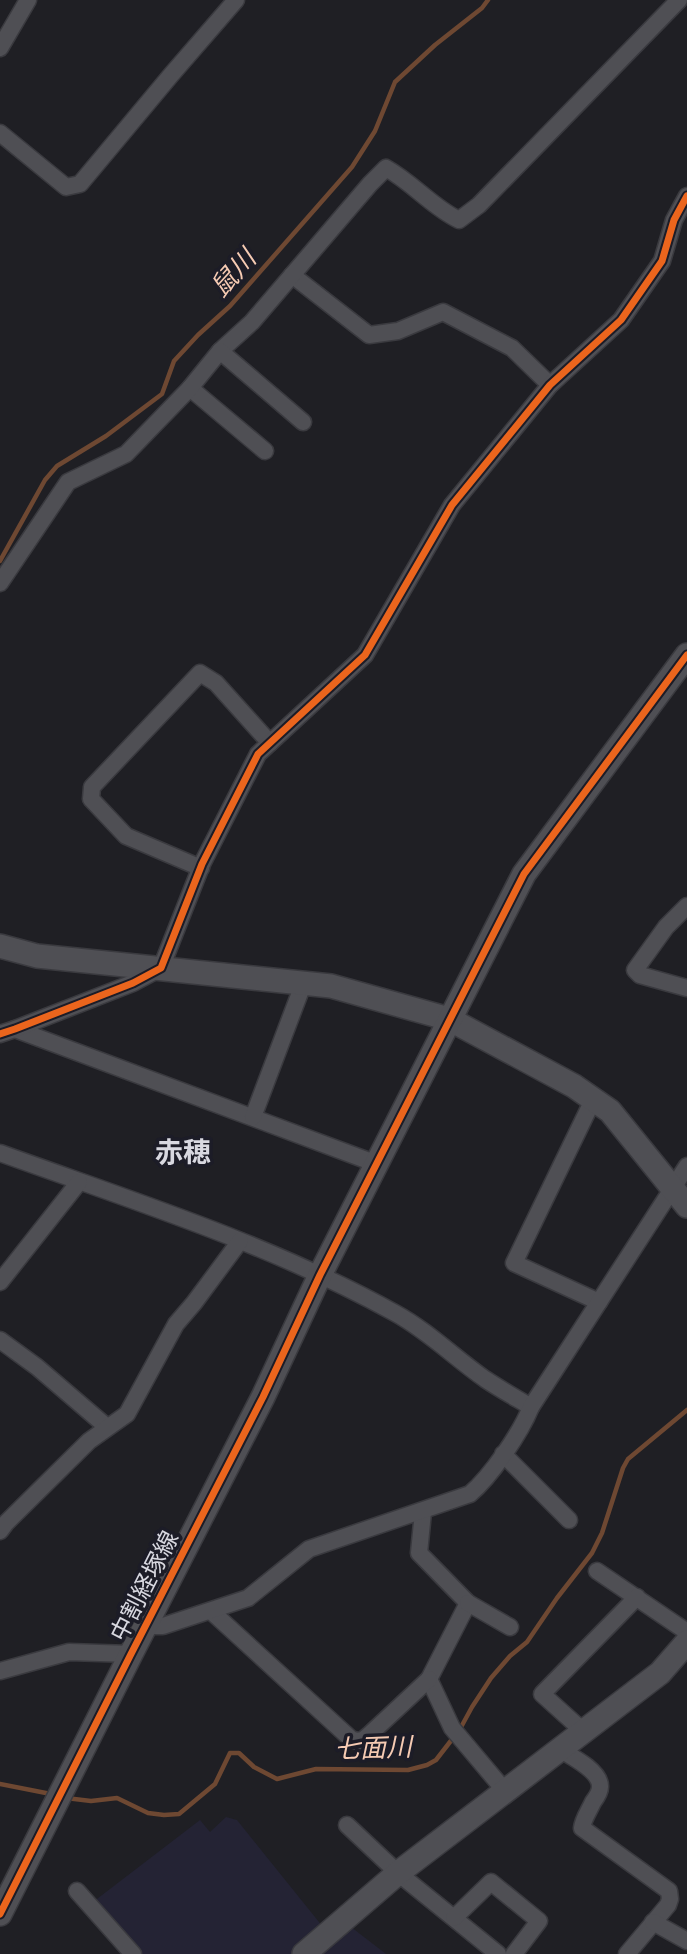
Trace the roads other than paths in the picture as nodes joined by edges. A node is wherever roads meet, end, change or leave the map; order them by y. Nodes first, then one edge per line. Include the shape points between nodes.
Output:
1 (28, 0) edge
2 (236, 0) edge
3 (679, 0) edge
4 (0, 48) edge
5 (0, 133) edge
6 (687, 196) edge
7 (292, 275) junction
8 (220, 351) junction
9 (550, 385) junction
10 (190, 388) junction
11 (303, 422) dead end
12 (265, 451) dead end
13 (0, 583) edge
14 (687, 655) edge
15 (270, 743) junction
16 (201, 868) junction
17 (687, 906) edge
18 (0, 946) edge
19 (161, 968) junction
20 (304, 982) junction
21 (687, 988) edge
22 (449, 1019) junction
23 (7, 1031) edge
24 (593, 1100) junction
25 (253, 1117) junction
26 (0, 1153) edge
27 (377, 1164) junction
28 (687, 1166) edge
29 (79, 1182) junction
30 (680, 1198) edge
31 (240, 1241) junction
32 (320, 1275) junction
33 (0, 1282) edge
34 (599, 1302) junction
35 (3, 1348) edge
36 (531, 1407) junction
37 (107, 1427) junction
38 (503, 1454) junction
39 (422, 1512) junction
40 (569, 1520) dead end
41 (0, 1531) edge
42 (597, 1571) dead end
43 (638, 1597) junction
44 (468, 1603) junction
45 (211, 1611) junction
46 (147, 1622) junction
47 (510, 1627) dead end
48 (687, 1632) edge
49 (687, 1642) edge
50 (131, 1654) junction
51 (0, 1671) edge
52 (429, 1679) junction
53 (583, 1731) junction
54 (559, 1749) junction
55 (505, 1791) junction
56 (347, 1825) dead end
57 (398, 1873) junction
58 (77, 1891) dead end
59 (0, 1914) edge
60 (454, 1918) junction
61 (653, 1922) junction
62 (687, 1941) edge
63 (132, 1954) edge
64 (304, 1954) edge
65 (498, 1954) edge
66 (513, 1954) edge
67 (627, 1954) edge

1 - 4 street
2 - 5 street via 80,184 66,187
3 - 7 street via 479,205 459,220 386,168
6 - 9 street via 674,220 663,261 621,320
7 - 8 street
7 - 9 street via 369,335 398,331 443,312 512,348
8 - 10 street
8 - 11 street
9 - 15 street via 452,505 365,655
10 - 12 street
10 - 13 street via 126,454 68,482
14 - 22 street, 中割経塚線 via 524,874
15 - 16 street via 258,754
15 - 16 street via 216,682 200,673 92,787 91,799 126,836
16 - 19 street
17 - 21 street via 635,970
18 - 19 street via 37,956
19 - 20 street
19 - 23 street
20 - 22 street
20 - 25 street
22 - 24 street
22 - 27 street, 中割経塚線
23 - 25 street
24 - 30 street via 610,1111
24 - 34 street via 514,1264
25 - 27 street
26 - 29 street
27 - 32 street, 中割経塚線
28 - 30 street
29 - 31 street
29 - 33 street
30 - 34 street
31 - 32 street
31 - 37 street via 176,1324 127,1414
32 - 36 street via 424,1330 485,1379
32 - 46 street, 中割経塚線
34 - 36 street
35 - 37 street via 37,1367
36 - 38 street
37 - 41 street
38 - 39 street via 470,1494
38 - 40 street
39 - 44 street via 419,1553
39 - 45 street via 309,1549 248,1598
42 - 43 street
43 - 48 street
43 - 53 street via 542,1694
44 - 47 street
44 - 52 street
45 - 46 street via 163,1626
45 - 52 street via 357,1741
46 - 50 street, 中割経塚線
49 - 53 street via 660,1673
50 - 51 street via 69,1653
50 - 59 street, 中割経塚線
52 - 55 street via 452,1728
53 - 54 street
54 - 55 street
54 - 61 street via 583,1764 599,1782 582,1828 668,1891 670,1899
55 - 57 street
56 - 57 street
57 - 60 street
57 - 64 street
58 - 63 street
60 - 65 street
60 - 66 street via 491,1881 539,1921
61 - 62 street
61 - 67 street

